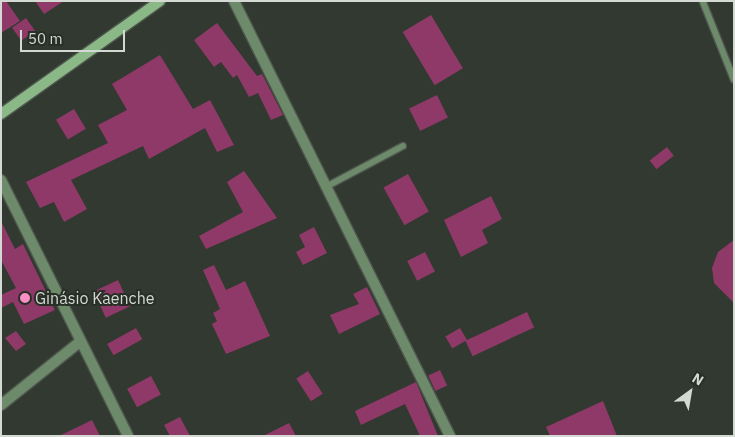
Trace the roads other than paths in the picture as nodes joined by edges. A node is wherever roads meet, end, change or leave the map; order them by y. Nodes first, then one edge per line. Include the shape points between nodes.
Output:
1 (160, 1) edge
2 (234, 1) edge
3 (703, 1) edge
4 (734, 78) edge
5 (1, 114) edge
6 (403, 146) dead end
7 (1, 180) edge
8 (326, 187) junction
9 (81, 341) junction
10 (1, 404) edge
11 (128, 436) edge
12 (450, 436) edge

1 - 5 main road
2 - 8 street
3 - 4 lane
6 - 8 lane
7 - 9 street
8 - 12 street
9 - 10 street
9 - 11 street

